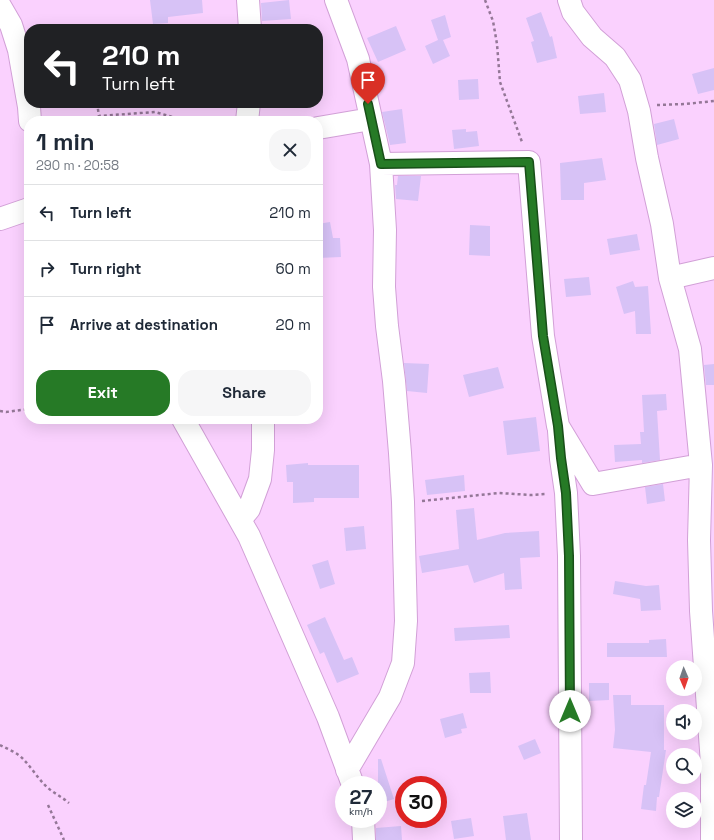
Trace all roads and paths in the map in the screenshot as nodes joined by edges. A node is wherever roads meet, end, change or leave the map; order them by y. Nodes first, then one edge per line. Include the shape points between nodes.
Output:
1 (248, 0) edge
2 (336, 0) edge
3 (485, 0) edge
4 (569, 0) edge
5 (0, 6) edge
6 (250, 24) edge
7 (24, 78) edge
8 (714, 101) edge
9 (639, 111) junction
10 (100, 116) edge
11 (169, 116) edge
12 (371, 119) junction
13 (323, 127) edge
14 (529, 162) junction
15 (381, 164) junction
16 (24, 211) edge
17 (0, 220) edge
18 (714, 268) edge
19 (670, 278) junction
20 (24, 410) edge
21 (0, 412) edge
22 (186, 424) edge
23 (263, 424) edge
24 (558, 426) junction
25 (701, 465) junction
26 (566, 493) junction
27 (403, 502) junction
28 (240, 520) junction
29 (0, 744) edge
30 (350, 776) edge
31 (350, 776) edge
32 (69, 803) dead end
33 (48, 805) dead end
34 (363, 828) edge
35 (64, 840) edge
36 (364, 840) edge
37 (571, 840) edge
38 (712, 840) edge

1 - 6 street
2 - 12 street via 358,58
3 - 14 path via 493,21 500,82
4 - 9 street via 573,12 592,37 615,57 630,80
5 - 7 street via 11,25
8 - 9 path via 650,106
9 - 19 street
10 - 11 path via 155,112
12 - 13 street
12 - 15 street
14 - 15 street
14 - 24 street via 543,336
15 - 27 street via 385,230 384,287
16 - 17 street
18 - 19 street
19 - 25 street via 690,349
20 - 21 path
22 - 28 street
23 - 28 street via 260,479 249,509
24 - 25 street via 594,484
24 - 26 street
25 - 38 street via 698,540 712,764
26 - 27 path via 499,493
26 - 37 street via 569,556
27 - 30 street via 406,621 403,663 390,697
28 - 31 street via 328,717
29 - 32 path via 23,758 51,791
33 - 35 path
34 - 36 street

